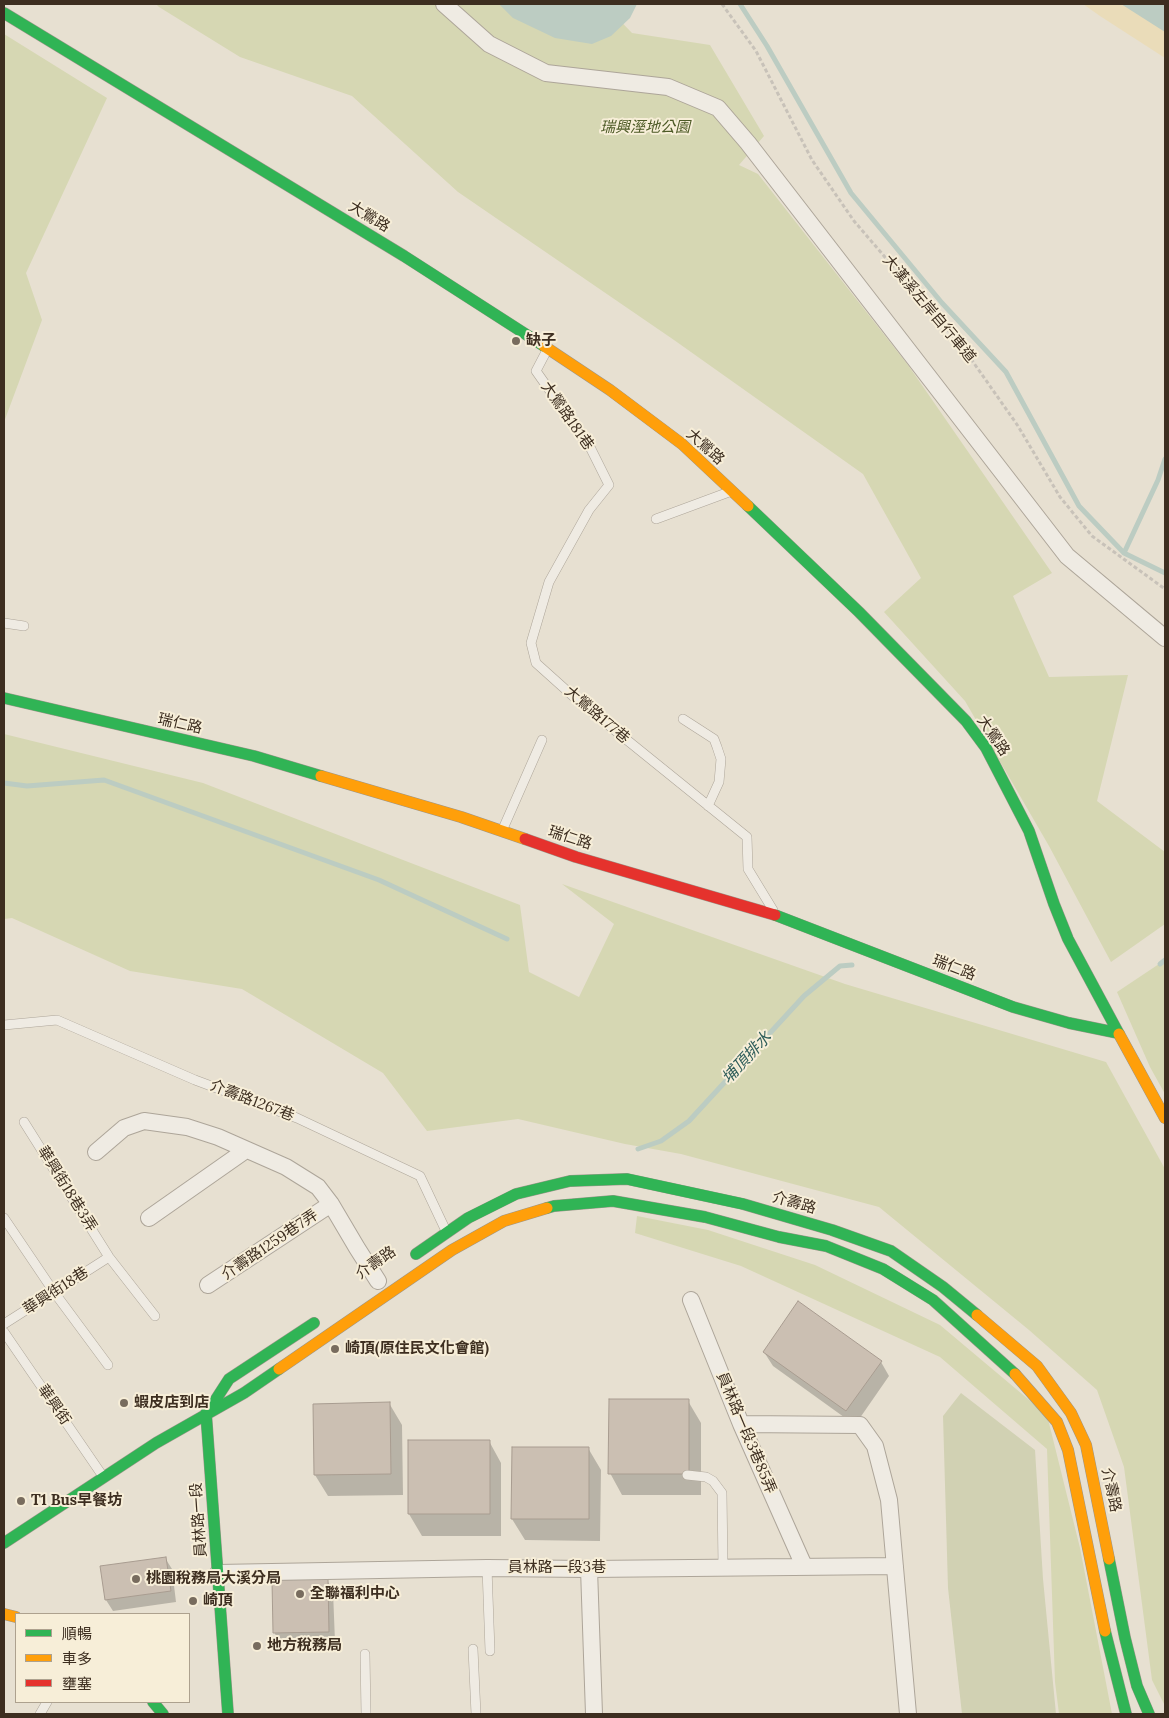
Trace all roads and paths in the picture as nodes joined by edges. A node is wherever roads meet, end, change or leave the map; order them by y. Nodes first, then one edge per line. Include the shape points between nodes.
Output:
1 (444, 4) edge
2 (722, 4) edge
3 (4, 13) edge
4 (547, 348) junction
5 (609, 485) joint
6 (731, 491) junction
7 (656, 519) dead end
8 (1165, 589) edge
9 (4, 623) edge
10 (24, 626) dead end
11 (1165, 638) edge
12 (4, 698) edge
13 (683, 719) dead end
14 (542, 740) dead end
15 (708, 806) junction
16 (502, 831) junction
17 (776, 915) junction
18 (4, 1025) edge
19 (1118, 1033) junction
20 (1165, 1118) edge
21 (24, 1122) dead end
22 (246, 1150) junction
23 (96, 1152) dead end
24 (331, 1204) junction
25 (4, 1218) edge
26 (149, 1218) dead end
27 (446, 1232) junction
28 (452, 1250) junction
29 (109, 1257) junction
30 (409, 1259) dead end
31 (378, 1281) dead end
32 (208, 1286) dead end
33 (54, 1292) junction
34 (691, 1300) dead end
35 (155, 1316) dead end
36 (320, 1319) dead end
37 (4, 1324) edge
38 (4, 1332) edge
39 (108, 1365) dead end
40 (206, 1413) junction
41 (741, 1424) junction
42 (687, 1475) dead end
43 (104, 1477) junction
44 (4, 1543) edge
45 (804, 1566) junction
46 (896, 1566) junction
47 (723, 1567) junction
48 (488, 1568) junction
49 (589, 1569) junction
50 (218, 1573) junction
51 (473, 1649) dead end
52 (490, 1651) dead end
53 (365, 1654) dead end
54 (46, 1703) edge
55 (154, 1703) edge
56 (40, 1714) edge
57 (163, 1714) edge
58 (228, 1714) edge
59 (366, 1714) edge
60 (476, 1714) edge
61 (594, 1714) edge
62 (908, 1714) edge
63 (1126, 1714) edge
64 (1149, 1714) edge

1 - 11 street via 489,44 546,73 668,87 718,108 1067,556
2 - 8 path, 大漢溪左岸自行車道 via 756,52 812,160 854,221 964,348 1018,426 1060,497 1092,536
3 - 4 main road, 大鶯路 via 404,256
4 - 5 lane, 大鶯路181巷 via 536,371 591,449
4 - 6 main road, 大鶯路 via 682,444
5 - 15 lane, 大鶯路177巷 via 589,510 549,582 530,643 536,663
6 - 7 lane
6 - 19 main road, 大鶯路 via 859,612 966,721 986,748 1029,831 1068,939
9 - 10 lane
12 - 16 main road, 瑞仁路 via 254,756
13 - 15 lane via 714,739 717,747 719,782
14 - 16 lane
15 - 17 lane, 大鶯路177巷 via 746,837 748,869
16 - 17 main road, 瑞仁路 via 576,857
17 - 19 main road, 瑞仁路 via 1013,1006
18 - 27 lane, 介壽路1267巷 via 57,1020 195,1080 314,1126 420,1176
19 - 20 main road, 大鶯路
21 - 29 lane, 華興街18巷3弄
22 - 23 street via 187,1127 144,1121 124,1128
22 - 24 street via 286,1167 318,1187
22 - 26 street
24 - 31 street
24 - 32 street, 介壽路1259巷7弄
25 - 33 lane
27 - 28 lane, 介壽路1267巷
27 - 30 main road, 介壽路
27 - 64 main road, 介壽路 via 516,1194 570,1181 627,1179 742,1204 832,1230 891,1251 943,1286 1037,1366 1071,1413 1086,1445 1126,1638
28 - 40 main road via 244,1393
28 - 63 main road via 504,1221 554,1206 613,1202 705,1217 826,1246 883,1269 933,1300 1018,1376 1057,1422 1068,1450 1104,1628
29 - 33 lane, 華興街18巷
29 - 35 lane, 華興街18巷3弄
33 - 37 lane, 華興街18巷
33 - 39 lane
34 - 41 street, 員林路一段3巷85弄
36 - 40 main road via 229,1379
38 - 43 lane, 華興街
40 - 43 main road
40 - 50 main road, 員林路一段
41 - 45 street, 員林路一段3巷85弄
41 - 46 street via 860,1425 875,1446 880,1464 889,1500
42 - 47 lane via 714,1481 722,1493
43 - 44 main road
45 - 46 street, 員林路一段3巷
45 - 47 street, 員林路一段3巷
46 - 62 street
47 - 49 street, 員林路一段3巷
48 - 49 street, 員林路一段3巷
48 - 50 street, 員林路一段3巷
48 - 52 lane
49 - 61 street
50 - 58 main road, 員林路一段
51 - 60 lane
53 - 59 lane
54 - 56 lane
55 - 57 main road

